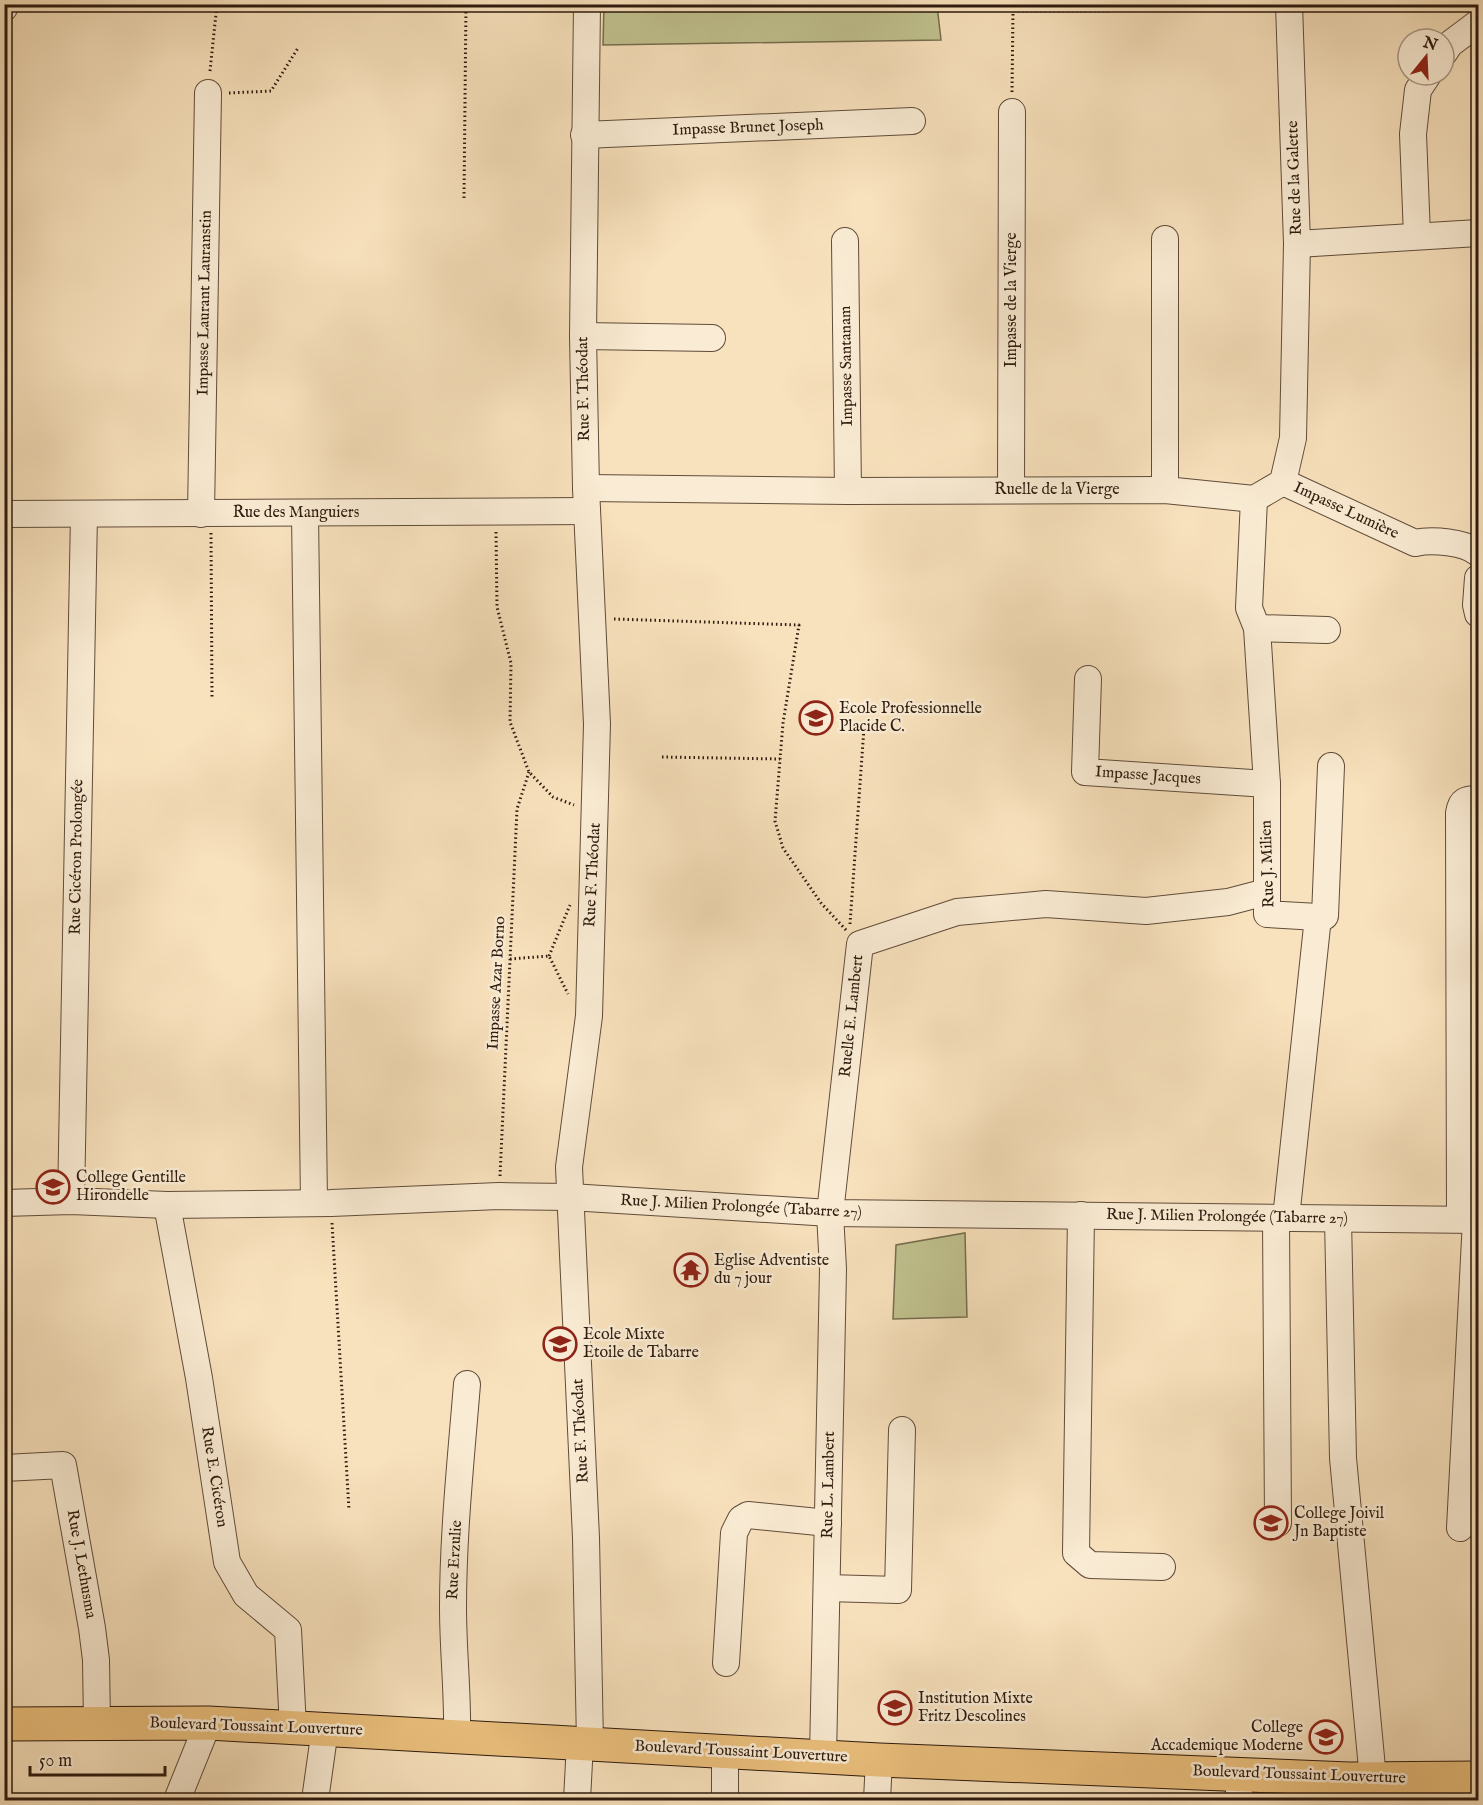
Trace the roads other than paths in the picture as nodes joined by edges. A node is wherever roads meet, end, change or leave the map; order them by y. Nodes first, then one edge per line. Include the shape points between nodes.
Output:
1 (587, 4) edge
2 (1289, 4) edge
3 (1479, 23) edge
4 (1456, 40) edge
5 (1420, 87) edge
6 (208, 93) road end
7 (1012, 112) road end
8 (912, 121) dead end
9 (584, 135) junction
10 (1479, 233) edge
11 (1417, 236) junction
12 (1166, 239) dead end
13 (845, 242) dead end
14 (1297, 244) junction
15 (583, 336) junction
16 (712, 338) dead end
17 (1283, 482) junction
18 (1011, 489) junction
19 (1165, 490) junction
20 (848, 491) junction
21 (1254, 499) junction
22 (587, 500) junction
23 (305, 513) junction
24 (4, 514) edge
25 (84, 514) junction
26 (206, 514) junction
27 (1479, 553) edge
28 (1479, 578) edge
29 (1479, 614) edge
30 (1257, 628) junction
31 (1327, 630) dead end
32 (1088, 679) dead end
33 (1331, 766) dead end
34 (1267, 784) junction
35 (1469, 806) edge
36 (1266, 892) junction
37 (1318, 916) junction
38 (570, 1197) junction
39 (71, 1201) junction
40 (4, 1203) edge
41 (323, 1203) junction
42 (168, 1205) junction
43 (830, 1213) junction
44 (1081, 1215) junction
45 (1281, 1218) junction
46 (1338, 1219) junction
47 (1472, 1220) edge
48 (467, 1384) dead end
49 (902, 1430) dead end
50 (4, 1468) edge
51 (828, 1523) junction
52 (1278, 1523) dead end
53 (1460, 1528) dead end
54 (1162, 1566) dead end
55 (827, 1588) junction
56 (726, 1663) dead end
57 (97, 1723) junction
58 (208, 1723) junction
59 (4, 1724) edge
60 (293, 1728) junction
61 (325, 1729) junction
62 (457, 1736) junction
63 (585, 1744) junction
64 (725, 1751) junction
65 (824, 1756) junction
66 (879, 1760) junction
67 (1363, 1778) edge
68 (1477, 1786) edge
69 (1239, 1788) edge
70 (177, 1800) edge
71 (315, 1800) edge
72 (577, 1800) edge
73 (724, 1800) edge
74 (878, 1800) edge

1 - 9 street, Rue F. Théodat
2 - 14 street, Rue de la Galette
3 - 4 street
5 - 11 street via 1413,134
6 - 26 street, Impasse Laurant Lauranstin
7 - 18 street, Impasse de la Vierge
8 - 9 street, Impasse Brunet Joseph
9 - 15 street, Rue F. Théodat
10 - 11 street, Rue de la Galette
11 - 14 street, Rue de la Galette
12 - 19 street
13 - 20 street, Impasse Santanam
14 - 17 street via 1293,438
15 - 16 street
15 - 22 street, Rue F. Théodat
17 - 21 street
17 - 27 street, Impasse Lumière via 1415,543 1443,543 1473,548
18 - 19 street, Ruelle de la Vierge
18 - 20 street, Ruelle de la Vierge
19 - 21 street, Ruelle de la Vierge
20 - 22 street, Ruelle de la Vierge
21 - 30 street, Rue J. Milien via 1249,608
22 - 23 street, Rue des Manguiers via 495,512
22 - 38 street, Rue F. Théodat via 597,724 596,811 588,1016 569,1167
23 - 26 street, Rue des Manguiers
23 - 41 street
24 - 25 street, Rue des Manguiers
25 - 26 street, Rue des Manguiers
25 - 39 street, Rue Cicéron Prolongée
28 - 29 street
30 - 31 street
30 - 34 street, Rue J. Milien
32 - 34 street, Impasse Jacques via 1085,772
33 - 37 street via 1325,916
34 - 36 street, Rue J. Milien
35 - 47 street
36 - 37 street, Rue J. Milien via 1267,914
36 - 43 street, Ruelle E. Lambert via 1228,902 1146,911 1046,904 957,912 860,944
37 - 45 street
38 - 41 street, Rue J. Milien Prolongée (Tabarre 27)
38 - 43 street, Rue J. Milien Prolongée (Tabarre 27)
38 - 63 street, Rue F. Théodat via 586,1538
39 - 40 street, Rue J. Milien Prolongée (Tabarre 27)
39 - 42 street, Rue J. Milien Prolongée (Tabarre 27)
41 - 42 street, Rue J. Milien Prolongée (Tabarre 27)
42 - 60 street, Rue E. Cicéron via 227,1562 246,1595 288,1630
43 - 44 street, Rue J. Milien Prolongée (Tabarre 27)
43 - 51 street, Rue L. Lambert via 833,1269
44 - 45 street, Rue J. Milien Prolongée (Tabarre 27)
44 - 54 street via 1076,1553 1090,1565
45 - 46 street, Rue J. Milien Prolongée (Tabarre 27)
45 - 52 street
46 - 47 street, Rue J. Milien Prolongée (Tabarre 27)
46 - 67 street via 1343,1458
47 - 53 street
48 - 62 street, Rue Erzulie via 453,1609
49 - 55 street via 898,1590
50 - 57 street, Rue J. Lethusma via 63,1465 92,1628
51 - 55 street, Rue L. Lambert
51 - 56 street via 748,1515 741,1519 734,1533
55 - 65 street, Rue L. Lambert
57 - 58 main road, Boulevard Toussaint Louverture
57 - 59 main road, Boulevard Toussaint Louverture
58 - 60 main road, Boulevard Toussaint Louverture
58 - 70 street
60 - 61 main road, Boulevard Toussaint Louverture
61 - 62 main road, Boulevard Toussaint Louverture
61 - 71 street
62 - 63 main road, Boulevard Toussaint Louverture
63 - 64 main road, Boulevard Toussaint Louverture
63 - 72 street, Rue F. Théodat
64 - 65 main road, Boulevard Toussaint Louverture
64 - 73 street
65 - 66 main road, Boulevard Toussaint Louverture
66 - 69 main road, Boulevard Toussaint Louverture
66 - 74 street
67 - 68 main road, Boulevard Toussaint Louverture
67 - 69 main road, Boulevard Toussaint Louverture

